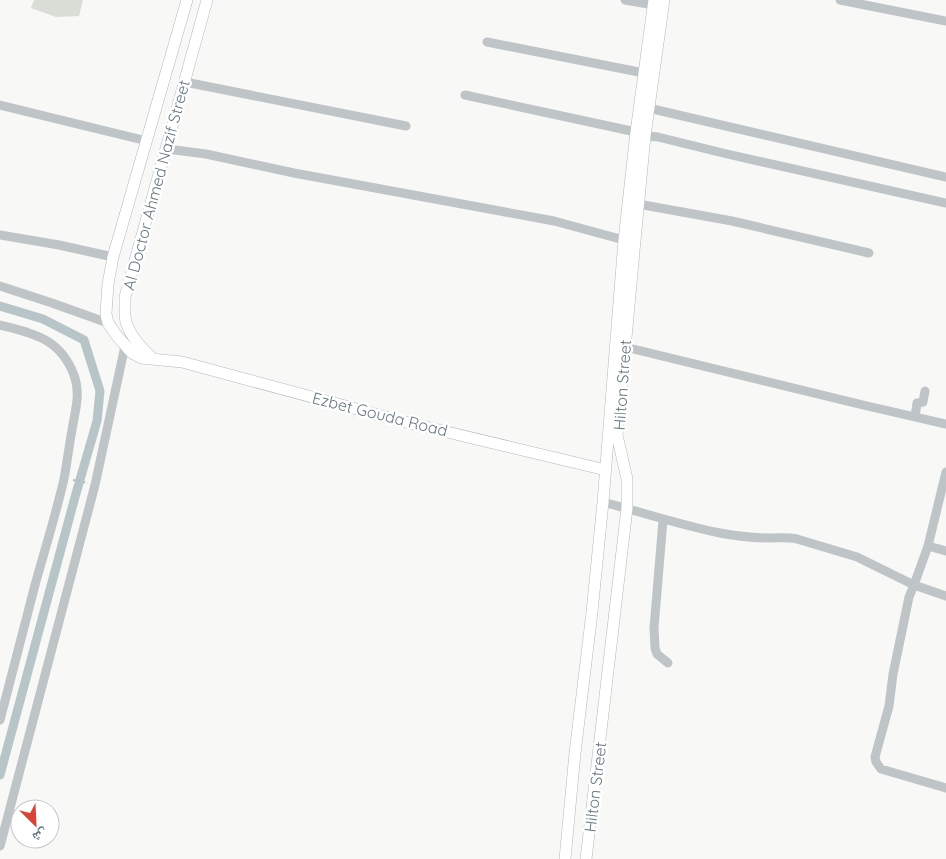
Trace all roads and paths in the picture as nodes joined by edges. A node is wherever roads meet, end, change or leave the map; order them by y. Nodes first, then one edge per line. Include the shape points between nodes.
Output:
1 (208, 0) edge
2 (625, 0) edge
3 (840, 0) edge
4 (657, 2) edge
5 (185, 3) edge
6 (204, 12) junction
7 (946, 21) edge
8 (487, 42) dead end
9 (644, 73) junction
10 (185, 82) junction
11 (465, 95) dead end
12 (0, 105) edge
13 (644, 107) junction
14 (406, 126) dead end
15 (641, 134) junction
16 (147, 142) junction
17 (167, 148) junction
18 (946, 177) edge
19 (946, 202) edge
20 (638, 204) junction
21 (0, 235) edge
22 (628, 242) junction
23 (869, 253) dead end
24 (113, 257) junction
25 (0, 286) edge
26 (125, 316) junction
27 (108, 323) junction
28 (0, 324) edge
29 (125, 346) junction
30 (620, 346) junction
31 (153, 359) junction
32 (925, 392) dead end
33 (915, 417) junction
34 (946, 424) edge
35 (606, 470) junction
36 (946, 472) edge
37 (67, 479) dead end
38 (90, 484) dead end
39 (603, 502) junction
40 (627, 508) junction
41 (663, 520) junction
42 (928, 546) junction
43 (946, 551) edge
44 (914, 585) junction
45 (946, 596) edge
46 (668, 663) dead end
47 (0, 720) edge
48 (946, 788) edge
49 (0, 846) edge
50 (565, 859) edge
51 (586, 859) edge

1 - 6 main road, Al Doctor Ahmed Nazif Street
2 - 4 street
3 - 7 street
4 - 9 main road, Hilton Street
4 - 13 main road, Hilton Street
5 - 6 main road
5 - 16 main road, Al Doctor Ahmed Nazif Street
6 - 10 main road, Al Doctor Ahmed Nazif Street
8 - 9 street
9 - 13 main road, Hilton Street
10 - 14 street
10 - 17 main road, Al Doctor Ahmed Nazif Street
11 - 15 street
12 - 16 street
13 - 15 main road, Hilton Street
13 - 18 street
15 - 19 street
15 - 20 main road, Hilton Street
15 - 22 main road, Hilton Street
16 - 17 main road
16 - 24 main road, Al Doctor Ahmed Nazif Street
17 - 22 street via 554,221
17 - 26 main road, Al Doctor Ahmed Nazif Street via 126,297
20 - 22 main road, Hilton Street
20 - 23 street via 732,221
21 - 24 street
22 - 30 main road, Hilton Street
24 - 27 main road, Al Doctor Ahmed Nazif Street via 108,284
25 - 27 street
26 - 27 main road
26 - 31 main road, Al Doctor Ahmed Nazif Street via 132,335
27 - 29 main road
28 - 47 street via 35,334 55,346 70,366 78,390 64,478
29 - 31 main road via 141,358
29 - 49 street via 95,485
30 - 33 street
30 - 35 main road, Hilton Street
30 - 40 main road, Hilton Street via 617,436 627,479
31 - 35 main road, Ezbet Gouda Road via 182,362 397,420
32 - 33 street via 924,402 917,403
33 - 34 street
35 - 39 main road, Hilton Street
36 - 42 street
37 - 38 path
39 - 40 street
39 - 50 main road, Hilton Street
40 - 41 street
40 - 51 main road, Hilton Street
41 - 44 street via 720,533 797,539 857,557
41 - 46 street via 654,634 657,654
42 - 43 street
42 - 44 street
44 - 45 street
44 - 48 street via 875,757 881,769

